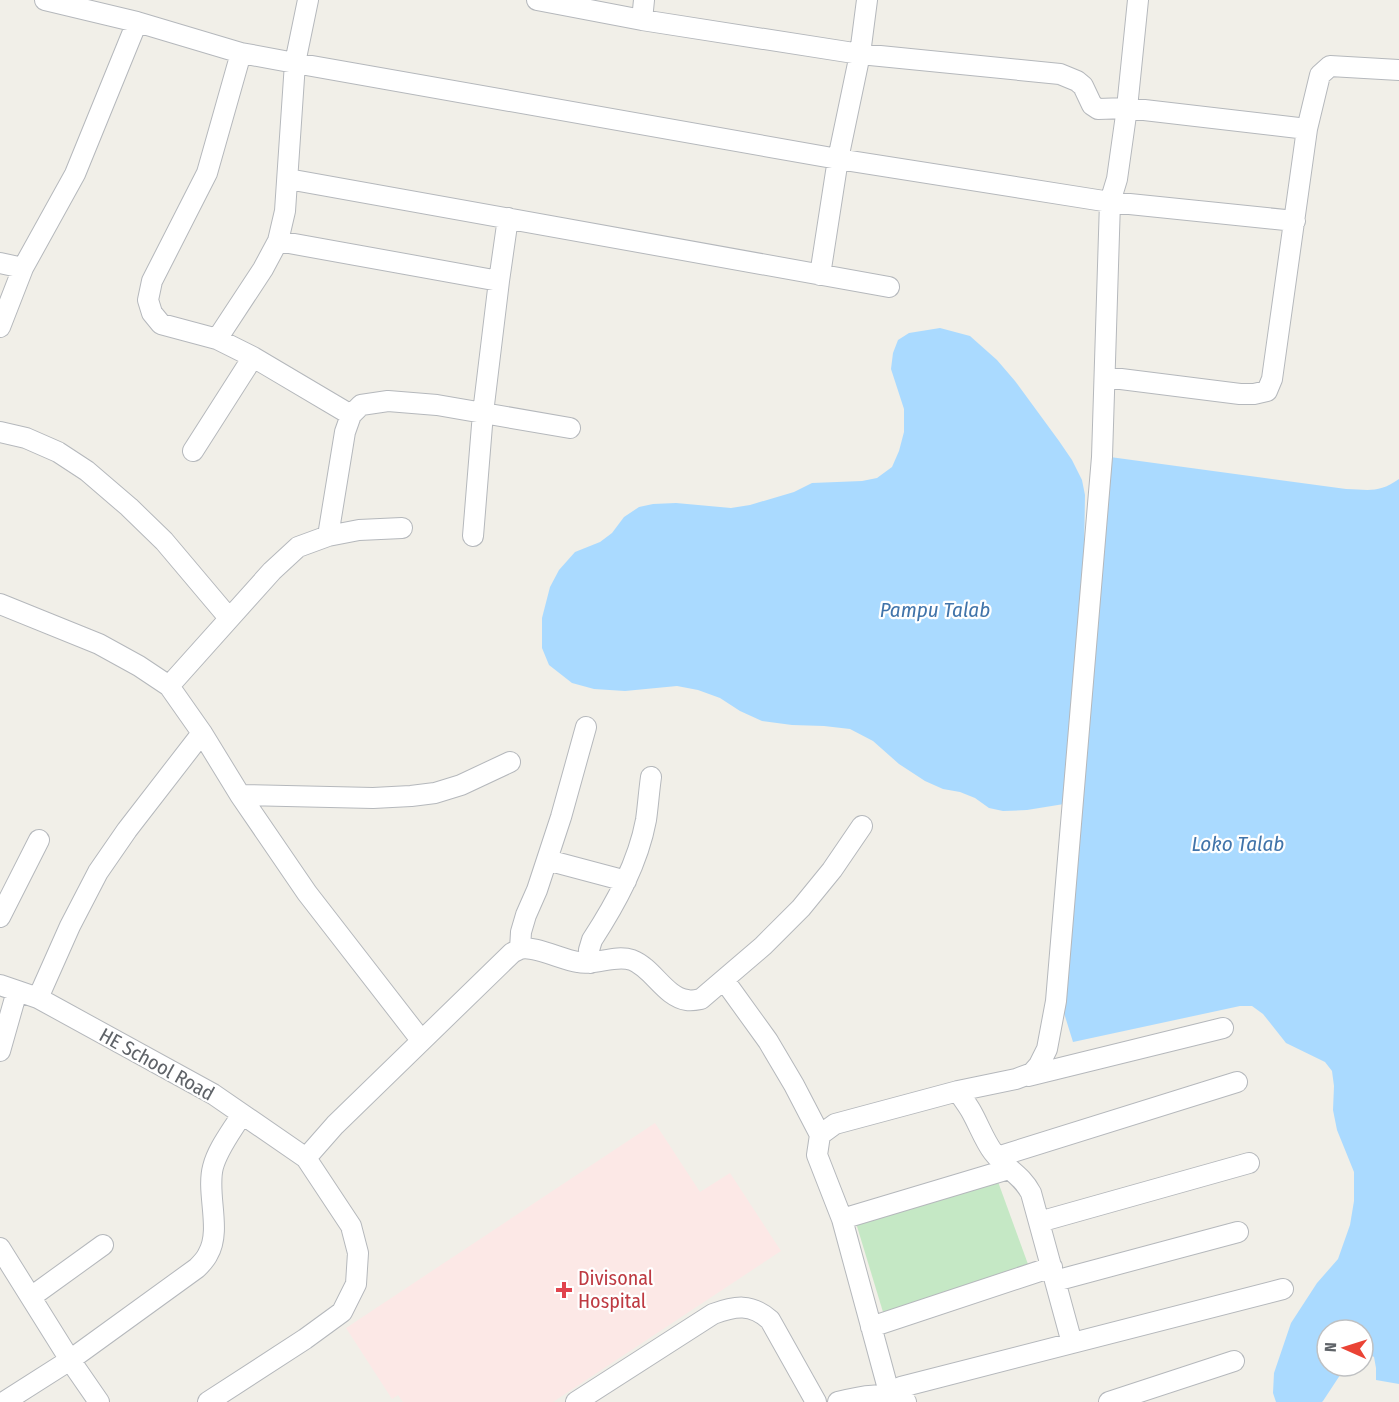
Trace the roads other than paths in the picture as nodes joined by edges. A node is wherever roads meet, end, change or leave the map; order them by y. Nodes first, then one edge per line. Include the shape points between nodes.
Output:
1 (45, 0) edge
2 (308, 0) edge
3 (537, 0) edge
4 (644, 0) edge
5 (867, 0) edge
6 (1138, 0) edge
7 (642, 20) junction
8 (137, 22) junction
9 (241, 53) junction
10 (860, 54) junction
11 (295, 63) junction
12 (1399, 70) edge
13 (1127, 108) junction
14 (1307, 129) junction
15 (838, 159) junction
16 (288, 180) junction
17 (1110, 202) junction
18 (508, 218) junction
19 (1295, 221) junction
20 (278, 241) junction
21 (0, 263) edge
22 (23, 268) junction
23 (820, 275) junction
24 (500, 281) junction
25 (889, 287) dead end
26 (0, 327) edge
27 (216, 339) junction
28 (254, 357) junction
29 (1105, 377) junction
30 (483, 413) junction
31 (351, 414) junction
32 (570, 428) dead end
33 (0, 432) edge
34 (193, 451) dead end
35 (402, 528) dead end
36 (328, 536) junction
37 (473, 536) dead end
38 (0, 604) edge
39 (229, 618) junction
40 (169, 686) junction
41 (586, 727) dead end
42 (202, 733) junction
43 (510, 762) dead end
44 (651, 777) dead end
45 (240, 795) junction
46 (862, 826) dead end
47 (39, 840) dead end
48 (547, 860) junction
49 (8, 881) edge
50 (626, 881) junction
51 (0, 917) edge
52 (520, 949) junction
53 (590, 963) junction
54 (724, 980) junction
55 (9, 988) edge
56 (38, 999) junction
57 (1223, 1028) dead end
58 (421, 1040) junction
59 (0, 1051) edge
60 (1016, 1079) junction
61 (1237, 1082) dead end
62 (958, 1091) junction
63 (242, 1114) junction
64 (820, 1135) junction
65 (306, 1158) junction
66 (1003, 1163) junction
67 (1249, 1163) dead end
68 (842, 1219) junction
69 (1039, 1222) junction
70 (1238, 1232) dead end
71 (103, 1245) dead end
72 (0, 1248) edge
73 (1053, 1274) junction
74 (1283, 1289) dead end
75 (31, 1297) junction
76 (871, 1327) junction
77 (1072, 1343) junction
78 (70, 1360) junction
79 (1234, 1361) dead end
80 (895, 1397) edge
81 (4, 1402) edge
82 (99, 1402) edge
83 (208, 1402) edge
84 (576, 1402) edge
85 (816, 1402) edge
86 (838, 1402) edge
87 (1109, 1402) edge

1 - 8 street
2 - 11 street
3 - 7 street
4 - 7 street
5 - 10 street
6 - 13 street
7 - 10 street
8 - 9 street
8 - 22 street via 75,174
9 - 11 street
9 - 27 street via 207,173 152,281 148,300 161,324
10 - 13 street via 1060,74 1083,86 1098,109
10 - 15 street
11 - 15 street
11 - 16 street
12 - 14 street via 1330,66 1320,75
13 - 14 street
13 - 17 street
14 - 19 street
15 - 17 street
15 - 23 street
16 - 18 street
16 - 20 street
17 - 19 street
17 - 29 street
18 - 23 street
18 - 24 street
19 - 29 street via 1267,391 1240,394
20 - 24 street
20 - 27 street
21 - 22 street
22 - 26 street
23 - 25 street
24 - 30 street
27 - 28 street
28 - 31 street
28 - 34 street
29 - 60 street via 1102,456 1056,1001 1047,1049 1039,1065 1032,1073
30 - 31 street via 388,401 361,405
30 - 32 street
30 - 37 street
31 - 36 street
33 - 39 street via 58,452 87,471 164,541
35 - 36 street
36 - 39 street via 298,547
38 - 40 street via 99,644
39 - 40 street
40 - 42 street
41 - 48 street
42 - 45 street
42 - 56 street via 98,872
43 - 45 street via 460,785 411,796
44 - 50 street via 645,821
45 - 58 street via 307,893
46 - 54 street via 801,908
47 - 49 street
48 - 50 street
48 - 52 street via 525,915
49 - 51 street
50 - 53 street via 592,940
52 - 53 street
52 - 58 street
53 - 54 street via 630,960 677,997 689,1000 701,999
54 - 64 street via 768,1041
55 - 56 street, HE School Road
55 - 59 street
56 - 63 street, HE School Road via 213,1094
57 - 60 street
58 - 65 street
60 - 62 street
61 - 66 street
62 - 64 street via 835,1124
62 - 66 street
63 - 65 street, HE School Road
63 - 78 street via 213,1167 213,1234 209,1253 197,1268
64 - 68 street via 817,1155
65 - 83 street via 351,1226 358,1253 356,1284 342,1312
66 - 68 street
66 - 69 street via 1026,1182
67 - 69 street
68 - 76 street
69 - 73 street
70 - 73 street
71 - 75 street
72 - 75 street
73 - 76 street
73 - 77 street
74 - 77 street
75 - 78 street
76 - 80 street
77 - 80 street via 901,1387
78 - 81 street
78 - 82 street
79 - 87 street
80 - 86 street via 870,1395
84 - 85 street via 713,1314 747,1308 770,1320

